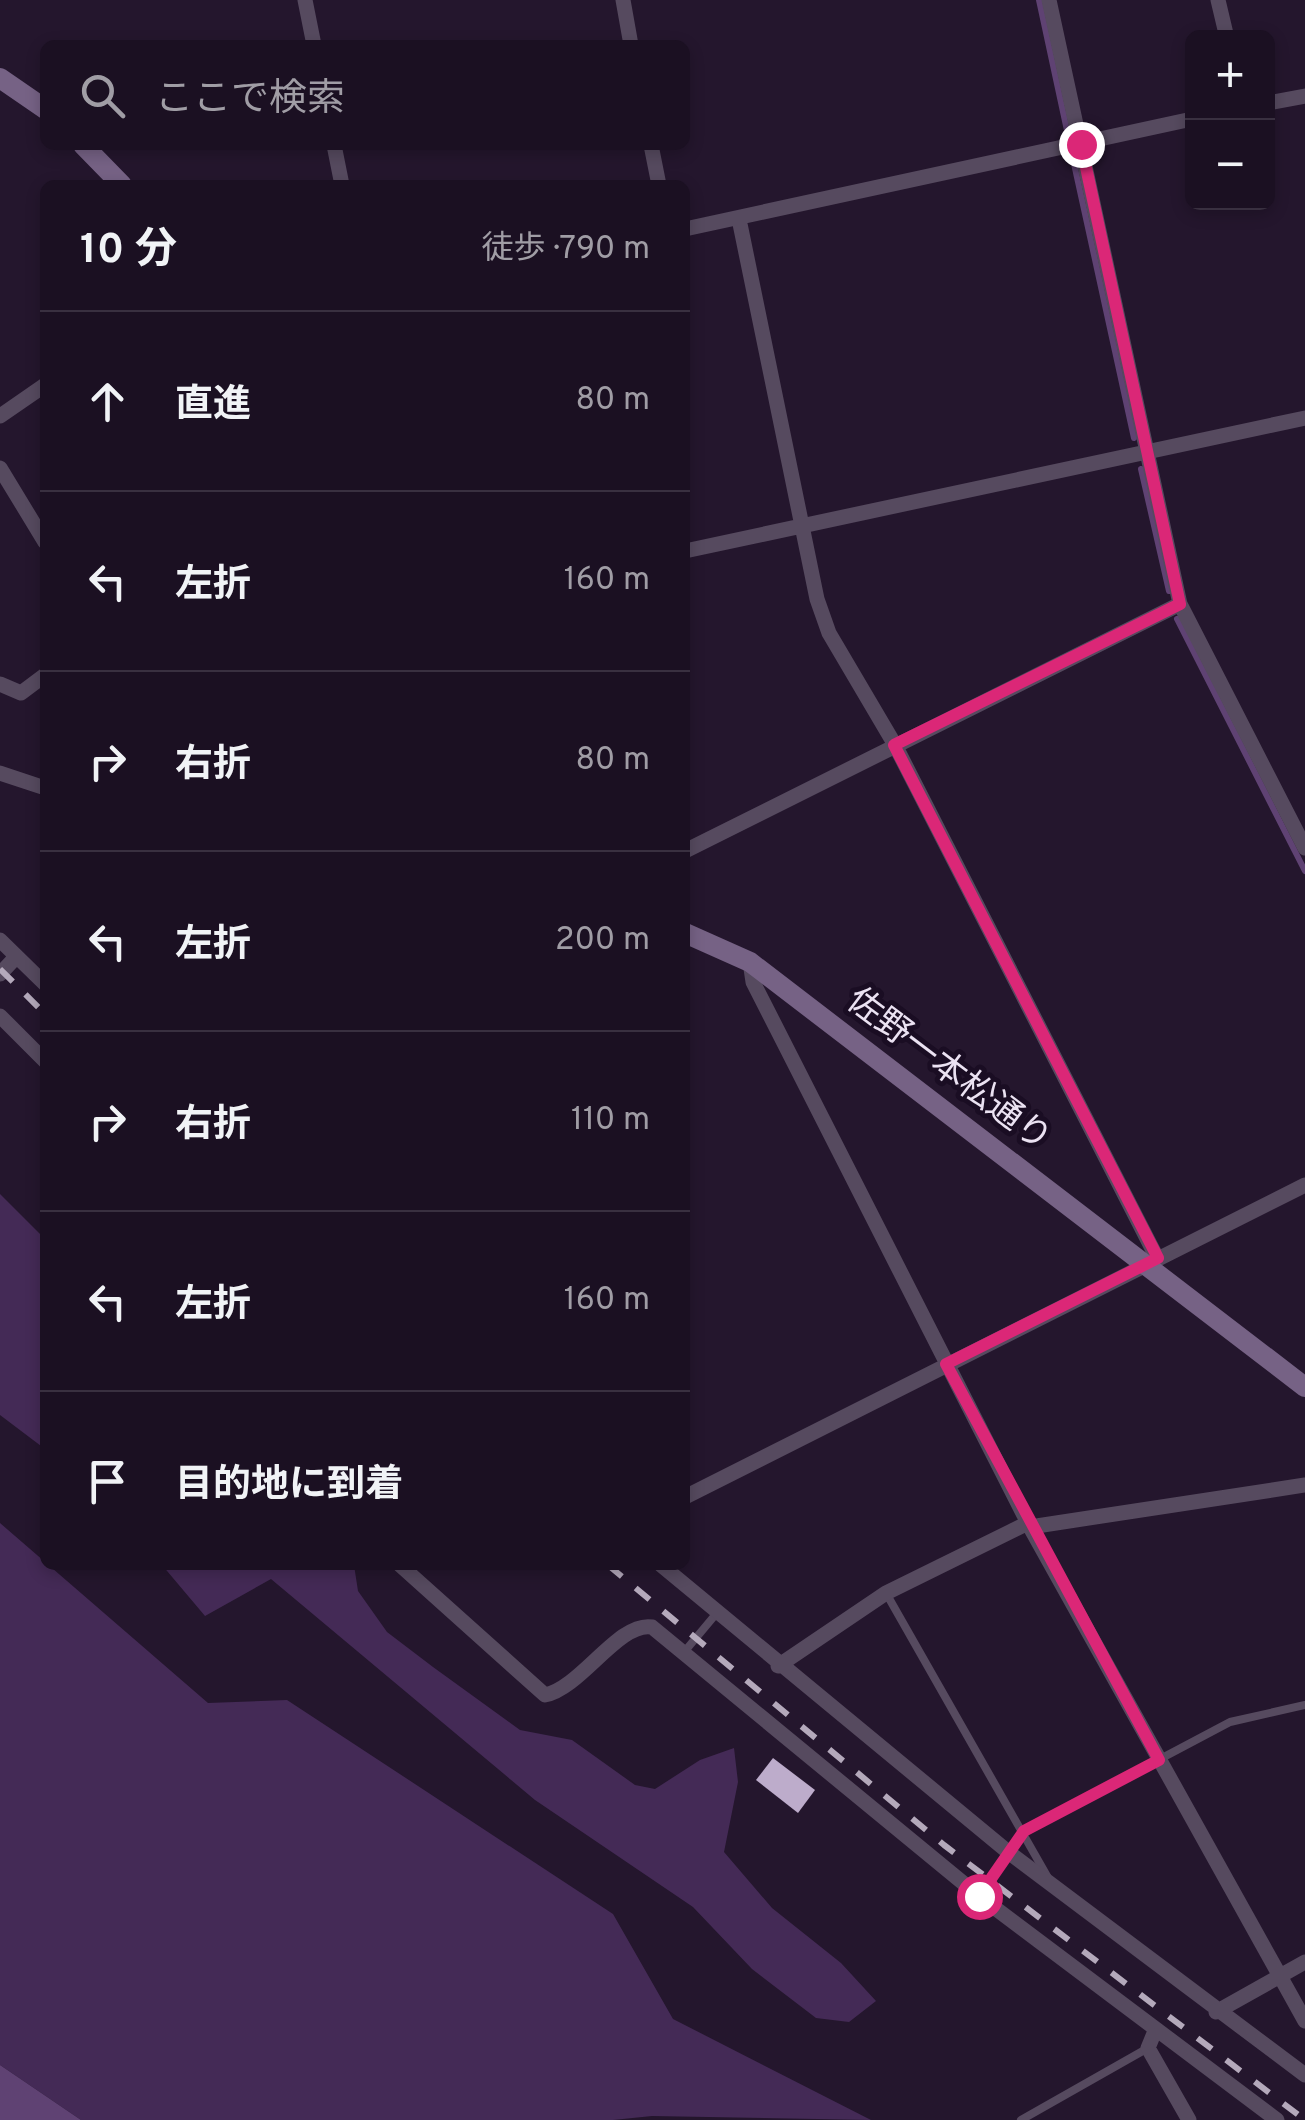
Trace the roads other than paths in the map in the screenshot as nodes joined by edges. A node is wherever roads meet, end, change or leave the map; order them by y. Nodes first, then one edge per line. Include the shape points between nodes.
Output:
1 (305, 0) edge
2 (623, 0) edge
3 (1050, 0) edge
4 (1218, 0) edge
5 (1224, 30) edge
6 (313, 40) edge
7 (631, 40) edge
8 (0, 78) edge
9 (1305, 96) edge
10 (1275, 102) edge
11 (40, 106) edge
12 (1188, 120) edge
13 (1081, 144) junction
14 (88, 150) edge
15 (335, 150) edge
16 (652, 150) edge
17 (117, 180) edge
18 (341, 180) edge
19 (657, 180) edge
20 (739, 220) junction
21 (690, 228) edge
22 (40, 388) edge
23 (0, 416) edge
24 (1305, 418) edge
25 (1148, 451) junction
26 (0, 468) edge
27 (802, 526) junction
28 (40, 534) edge
29 (690, 549) edge
30 (1180, 604) junction
31 (40, 679) edge
32 (0, 684) edge
33 (894, 745) junction
34 (0, 773) edge
35 (40, 786) edge
36 (690, 848) edge
37 (1305, 848) edge
38 (690, 936) edge
39 (0, 940) edge
40 (16, 957) junction
41 (750, 962) junction
42 (0, 974) edge
43 (40, 979) edge
44 (0, 1016) edge
45 (40, 1056) edge
46 (1305, 1186) edge
47 (1153, 1260) junction
48 (946, 1364) junction
49 (1305, 1387) edge
50 (1305, 1485) edge
51 (690, 1494) edge
52 (1029, 1525) junction
53 (406, 1570) edge
54 (668, 1570) edge
55 (886, 1593) junction
56 (716, 1614) junction
57 (685, 1651) junction
58 (778, 1666) junction
59 (1305, 1705) edge
60 (1159, 1760) junction
61 (1024, 1831) junction
62 (1007, 1852) junction
63 (1050, 1885) junction
64 (979, 1896) junction
65 (1305, 1962) edge
66 (1280, 1976) junction
67 (1216, 2012) junction
68 (1305, 2021) edge
69 (1155, 2032) junction
70 (1148, 2048) junction
71 (1305, 2075) edge
72 (1022, 2120) edge
73 (1188, 2120) edge
74 (1277, 2120) edge

1 - 6 street
2 - 7 street
3 - 13 street
4 - 5 street
8 - 11 street
9 - 10 street
12 - 13 street
13 - 20 street
13 - 25 street
14 - 17 street
15 - 18 street
16 - 19 street
20 - 21 street
20 - 27 street
22 - 23 street
24 - 25 street
25 - 27 street
25 - 30 street
26 - 28 street
27 - 29 street
27 - 33 street via 829,633
30 - 33 street
30 - 37 street
31 - 32 street via 21,693
33 - 36 street
33 - 47 street
34 - 35 street
38 - 41 street, 佐野一本松通り
39 - 40 street
40 - 42 street
40 - 43 street
41 - 47 street, 佐野一本松通り
41 - 48 street via 754,982
44 - 45 street
46 - 47 street
47 - 48 street
47 - 49 street, 佐野一本松通り
48 - 51 street
48 - 52 street
50 - 52 street
52 - 55 street
52 - 60 street
53 - 57 street via 545,1695 643,1626
54 - 56 street
55 - 58 street
55 - 61 lane
56 - 57 lane
56 - 58 street
57 - 64 street
58 - 62 street
59 - 60 lane via 1230,1722
60 - 61 lane
60 - 66 street
61 - 62 lane
61 - 63 lane
62 - 63 street
62 - 64 lane
63 - 67 street
64 - 69 street
65 - 66 street
66 - 67 street
66 - 68 street
67 - 71 street
69 - 70 street
69 - 74 street
70 - 72 lane
70 - 73 street

